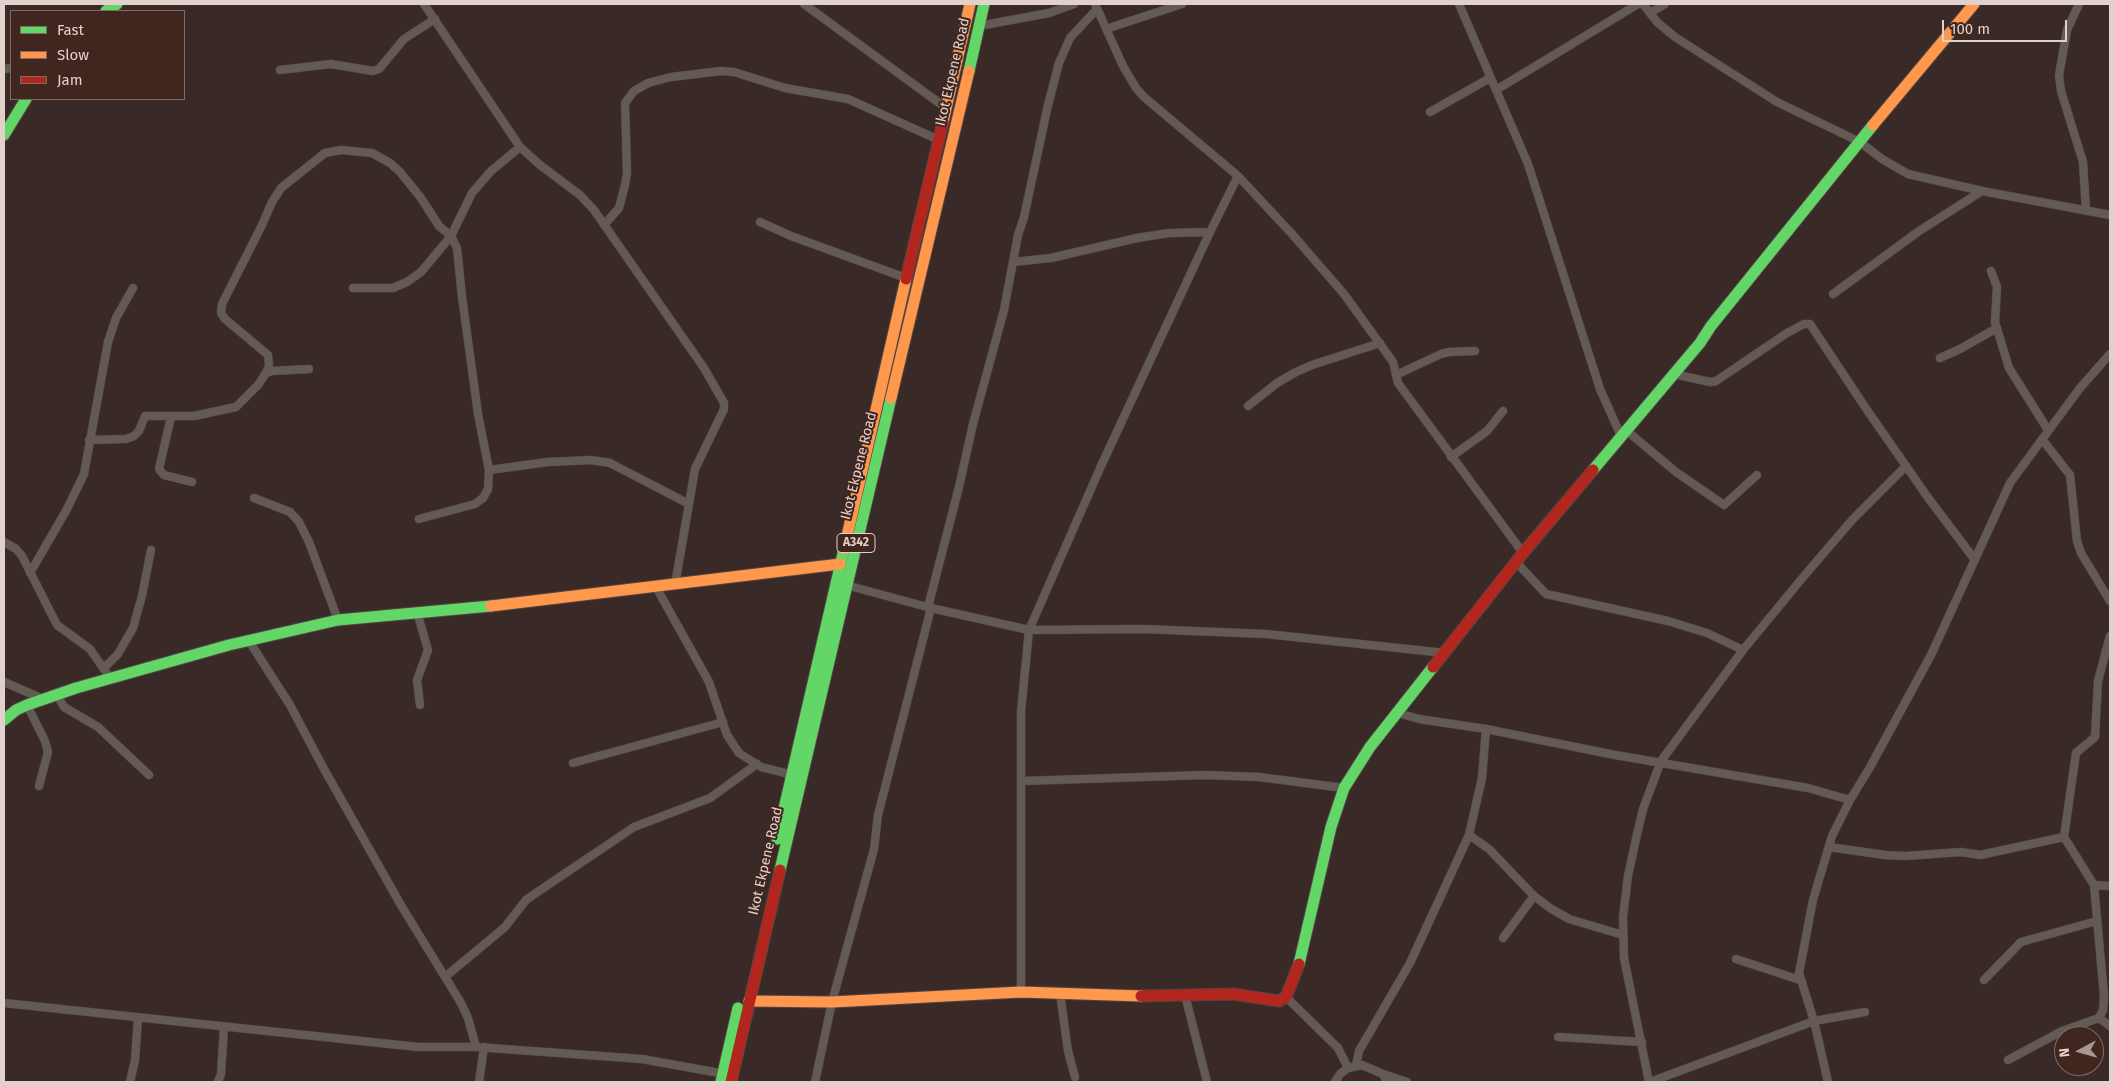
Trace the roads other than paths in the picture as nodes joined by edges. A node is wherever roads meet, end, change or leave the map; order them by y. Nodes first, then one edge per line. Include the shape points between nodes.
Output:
1 (424, 4) edge
2 (804, 4) edge
3 (970, 4) edge
4 (984, 4) edge
5 (1074, 4) edge
6 (1182, 4) edge
7 (1459, 4) edge
8 (1638, 4) edge
9 (1643, 4) edge
10 (1665, 4) edge
11 (1974, 4) edge
12 (2079, 4) edge
13 (1096, 6) edge
14 (1650, 13) junction
15 (434, 19) junction
16 (979, 26) junction
17 (1106, 29) junction
18 (280, 70) dead end
19 (1490, 78) junction
20 (1496, 90) junction
21 (25, 100) edge
22 (946, 108) junction
23 (1430, 112) dead end
24 (4, 135) edge
25 (939, 140) junction
26 (1860, 142) junction
27 (520, 147) junction
28 (1238, 176) junction
29 (1982, 191) junction
30 (2086, 211) junction
31 (2110, 215) edge
32 (760, 222) dead end
33 (604, 225) junction
34 (1210, 232) junction
35 (451, 236) junction
36 (1013, 262) junction
37 (1991, 271) dead end
38 (906, 278) junction
39 (133, 288) dead end
40 (353, 288) dead end
41 (1833, 294) dead end
42 (1997, 328) junction
43 (1380, 343) junction
44 (1475, 351) dead end
45 (2110, 354) edge
46 (1940, 358) dead end
47 (309, 369) dead end
48 (266, 374) junction
49 (1674, 374) junction
50 (1396, 375) junction
51 (1248, 406) dead end
52 (1503, 411) dead end
53 (171, 417) junction
54 (2048, 430) junction
55 (1624, 433) junction
56 (2042, 438) junction
57 (89, 440) junction
58 (1451, 456) junction
59 (1906, 466) junction
60 (489, 470) junction
61 (1757, 476) dead end
62 (192, 482) dead end
63 (254, 498) dead end
64 (689, 504) junction
65 (419, 519) dead end
66 (4, 542) edge
67 (150, 550) dead end
68 (1520, 558) junction
69 (1975, 560) junction
70 (840, 564) junction
71 (30, 573) junction
72 (675, 585) junction
73 (846, 585) junction
74 (656, 587) junction
75 (2110, 601) edge
76 (929, 607) junction
77 (417, 612) junction
78 (338, 620) junction
79 (1029, 630) junction
80 (2110, 636) edge
81 (249, 641) junction
82 (1743, 650) junction
83 (1445, 653) junction
84 (107, 673) junction
85 (4, 682) edge
86 (57, 695) junction
87 (43, 699) junction
88 (27, 705) junction
89 (420, 705) dead end
90 (1398, 713) junction
91 (4, 720) edge
92 (723, 722) junction
93 (1486, 729) junction
94 (1661, 762) junction
95 (573, 763) dead end
96 (757, 764) junction
97 (149, 775) dead end
98 (797, 776) junction
99 (1022, 781) junction
100 (39, 786) dead end
101 (1344, 788) junction
102 (1850, 800) junction
103 (1469, 834) junction
104 (2064, 837) junction
105 (1829, 848) junction
106 (2094, 885) junction
107 (2110, 886) edge
108 (1534, 896) junction
109 (2097, 921) junction
110 (1623, 935) junction
111 (1503, 938) dead end
112 (1736, 959) dead end
113 (445, 978) junction
114 (1800, 980) junction
115 (1984, 980) dead end
116 (1022, 992) junction
117 (1060, 993) junction
118 (1184, 995) junction
119 (1286, 997) junction
120 (749, 1001) junction
121 (832, 1002) junction
122 (4, 1003) edge
123 (1865, 1012) dead end
124 (138, 1018) junction
125 (2099, 1018) junction
126 (1814, 1021) junction
127 (2110, 1026) edge
128 (224, 1028) junction
129 (1558, 1037) dead end
130 (1642, 1042) junction
131 (480, 1047) junction
132 (2008, 1060) dead end
133 (1356, 1066) junction
134 (1348, 1068) junction
135 (1383, 1074) junction
136 (1075, 1077) dead end
137 (727, 1078) edge
138 (130, 1082) edge
139 (218, 1082) edge
140 (479, 1082) edge
141 (815, 1082) edge
142 (1207, 1082) edge
143 (1335, 1082) edge
144 (1387, 1082) edge
145 (1407, 1082) edge
146 (1649, 1082) edge
147 (1828, 1082) edge

1 - 15 street
2 - 22 street
3 - 22 main road, Ikot Ekpene Road / A342
4 - 16 main road, Ikot Ekpene Road / A342
5 - 16 street via 1049,13
6 - 17 street
7 - 19 street
8 - 20 street
9 - 14 street
10 - 14 street
11 - 26 main road
12 - 30 street via 2067,30 2059,75 2060,91 2083,162
13 - 17 street
13 - 36 street via 1070,38 1060,63
14 - 26 street via 1665,30 1777,102
15 - 18 street via 404,40 379,69 373,71 331,64
15 - 27 street
16 - 73 main road, Ikot Ekpene Road / A342
17 - 28 street via 1122,66 1144,97
19 - 20 street
19 - 23 street
20 - 55 street via 1528,164 1600,389
21 - 24 main road
22 - 25 main road, Ikot Ekpene Road / A342
25 - 33 street via 848,99 785,88 734,72 671,77 648,83 634,91 625,103 626,185 619,208
25 - 38 main road, Ikot Ekpene Road / A342
26 - 29 street via 1908,174
26 - 49 main road
27 - 33 street via 580,195
27 - 35 street via 491,171 472,193
28 - 34 street
28 - 43 street via 1321,266
29 - 30 street
29 - 41 street via 1919,231
30 - 31 street
32 - 38 street
33 - 64 street via 704,368 724,403 695,470
34 - 36 street via 1168,233 1051,258
34 - 79 street
35 - 40 street via 407,282 393,288
35 - 48 street via 439,226 400,172 372,153 342,150 325,153 302,170 281,188 272,202 221,308 225,319 268,355
35 - 60 street via 457,248 478,414
36 - 76 street via 1004,310 972,424 960,487
37 - 42 street via 1997,287
38 - 70 main road, Ikot Ekpene Road / A342
39 - 57 street via 116,318 108,342
42 - 46 street
42 - 54 street via 2009,368
43 - 50 street via 1393,362
43 - 51 street via 1312,365 1277,383
44 - 50 street via 1440,354
45 - 54 street
47 - 48 street
48 - 53 street via 236,407 222,412
49 - 55 main road
49 - 59 street via 1716,381 1787,333 1810,324
50 - 58 street via 1398,383
52 - 58 street via 1487,431
53 - 57 street via 145,416 139,431 126,439
53 - 62 street via 158,469 164,475
54 - 56 street
55 - 61 street via 1724,505
55 - 68 main road
56 - 69 street via 2010,484
56 - 75 street via 2070,475 2080,553
57 - 71 street via 84,474
58 - 68 street
59 - 69 street
59 - 82 street via 1853,519
60 - 64 street via 548,462 591,460 610,463
60 - 65 street via 488,489 475,504
63 - 78 street via 290,512 299,522
64 - 72 street
66 - 71 street via 16,549
67 - 84 street via 134,628
68 - 82 street via 1546,594 1668,621 1707,633
68 - 83 main road
69 - 102 street via 1931,655
70 - 72 main road
70 - 98 main road, Ikot Ekpene Road / A342
71 - 84 street via 57,624 90,649
72 - 74 main road
73 - 76 street
73 - 98 main road, Ikot Ekpene Road / A342
74 - 77 main road
74 - 92 street via 709,682
76 - 79 street
76 - 121 street via 878,815 874,849
77 - 78 main road
77 - 89 street via 428,650 417,680
78 - 81 main road
79 - 83 street via 1143,629 1266,634
79 - 99 street via 1020,712
80 - 104 street via 2098,681 2095,737 2076,753
81 - 84 main road
81 - 113 street via 290,704 341,800
82 - 94 street
83 - 90 main road
84 - 86 main road
85 - 87 street
86 - 87 main road
86 - 97 street via 64,707 98,727
87 - 88 main road
88 - 91 main road
88 - 100 street via 48,752
90 - 93 street
90 - 101 main road via 1370,747
92 - 95 street
92 - 96 street via 739,754
93 - 94 street
93 - 103 street via 1482,778
94 - 102 street via 1808,788
94 - 110 street via 1636,839 1628,876
96 - 98 street
96 - 113 street via 710,798 634,827 544,887 526,900 505,927
98 - 120 main road, Ikot Ekpene Road / A342
98 - 137 main road, Ikot Ekpene Road / A342
99 - 101 street via 1205,774
99 - 116 street
101 - 119 main road via 1331,827 1305,946
102 - 105 street
103 - 108 street via 1490,849
103 - 133 street via 1410,963 1359,1051
104 - 105 street via 1980,855 1961,852 1906,856
104 - 106 street
105 - 114 street via 1813,900
106 - 107 street
106 - 109 street
108 - 110 street via 1569,919
108 - 111 street
109 - 115 street via 2021,942
109 - 125 street via 2104,996
110 - 130 street via 1624,958
112 - 114 street
113 - 131 street
114 - 126 street
116 - 117 main road
116 - 121 main road
117 - 118 main road
117 - 136 street
118 - 119 main road via 1233,994 1279,1001
118 - 142 street
119 - 134 street via 1338,1048
120 - 121 main road
120 - 137 main road, Ikot Ekpene Road / A342
121 - 141 street
122 - 124 street
123 - 126 street
124 - 128 street
124 - 138 street
125 - 127 street
125 - 132 street via 2062,1031
126 - 146 street
126 - 147 street
128 - 131 street via 418,1047
128 - 139 street
129 - 130 street
130 - 146 street
131 - 137 street via 642,1059
131 - 140 street
133 - 134 street
133 - 135 street via 1362,1065
134 - 143 street
135 - 144 street
135 - 145 street

